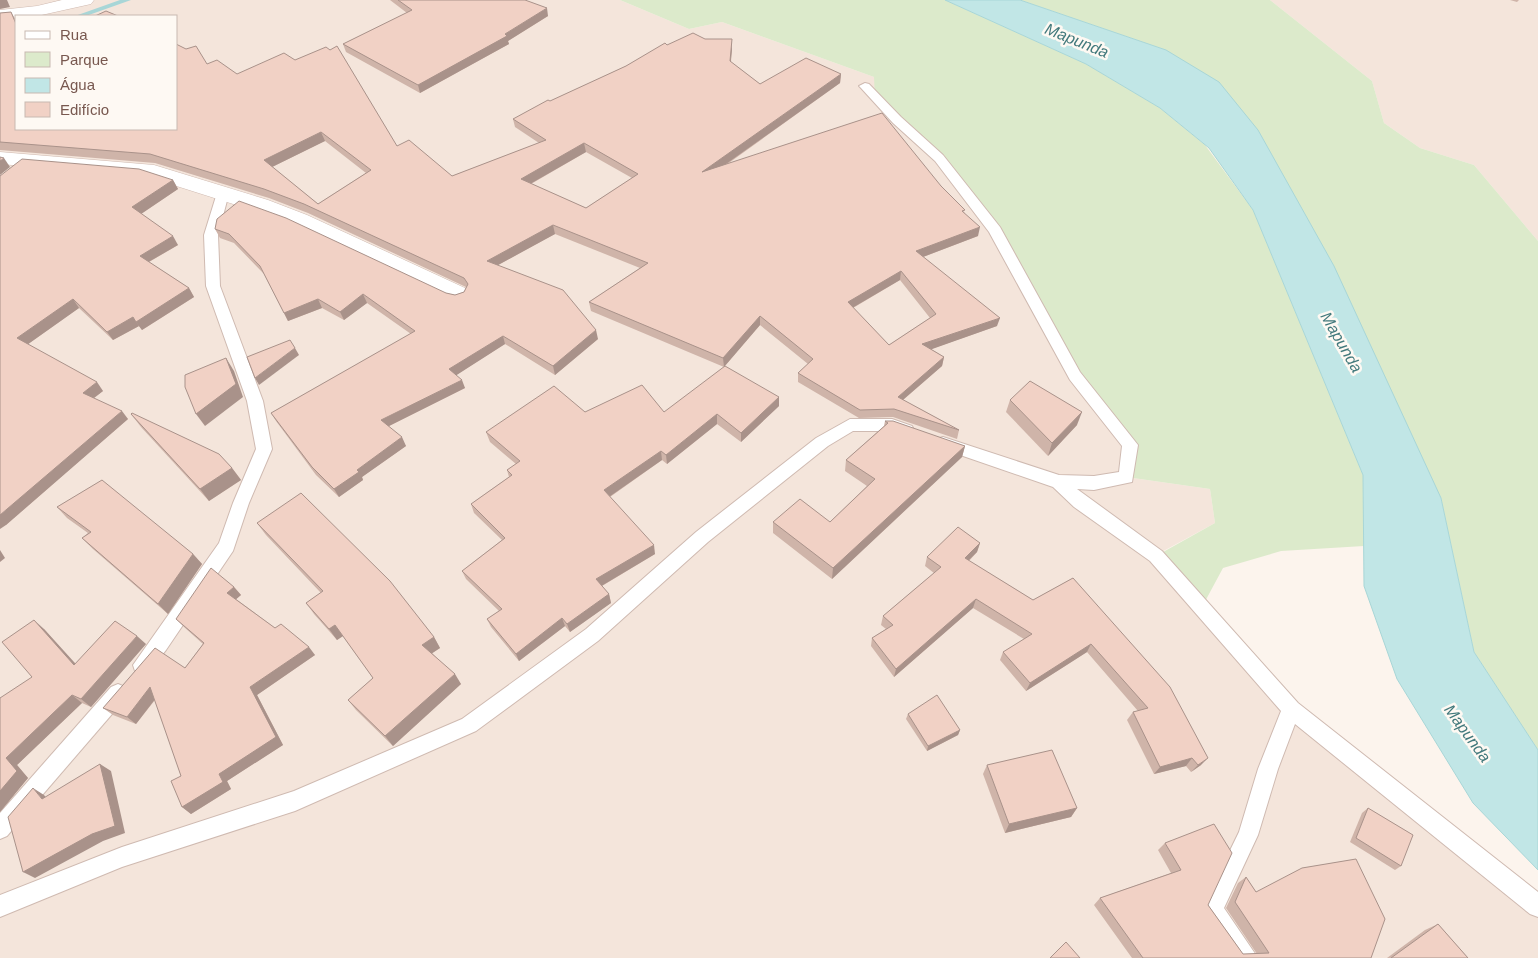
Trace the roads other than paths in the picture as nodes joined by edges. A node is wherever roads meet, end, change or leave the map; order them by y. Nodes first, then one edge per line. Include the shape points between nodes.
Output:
1 (85, 0) edge
2 (0, 15) edge
3 (865, 86) dead end
4 (15, 162) edge
5 (222, 193) junction
6 (457, 294) edge
7 (1059, 482) junction
8 (1291, 709) junction
9 (0, 829) edge
10 (0, 906) edge
11 (1538, 906) edge
12 (1247, 958) edge

1 - 2 street
3 - 7 lane via 896,120 939,158 995,230 1075,376 1130,445 1126,477 1094,483
4 - 5 street via 147,170
5 - 6 street via 299,220
5 - 9 lane via 212,234 213,286 255,401 264,449 227,546 160,644
7 - 8 lane via 1080,502 1156,556
7 - 10 lane via 892,425 850,425 822,442 702,537 592,635 469,725 295,801 122,857
8 - 11 lane
8 - 12 lane via 1268,768 1248,835 1212,910

